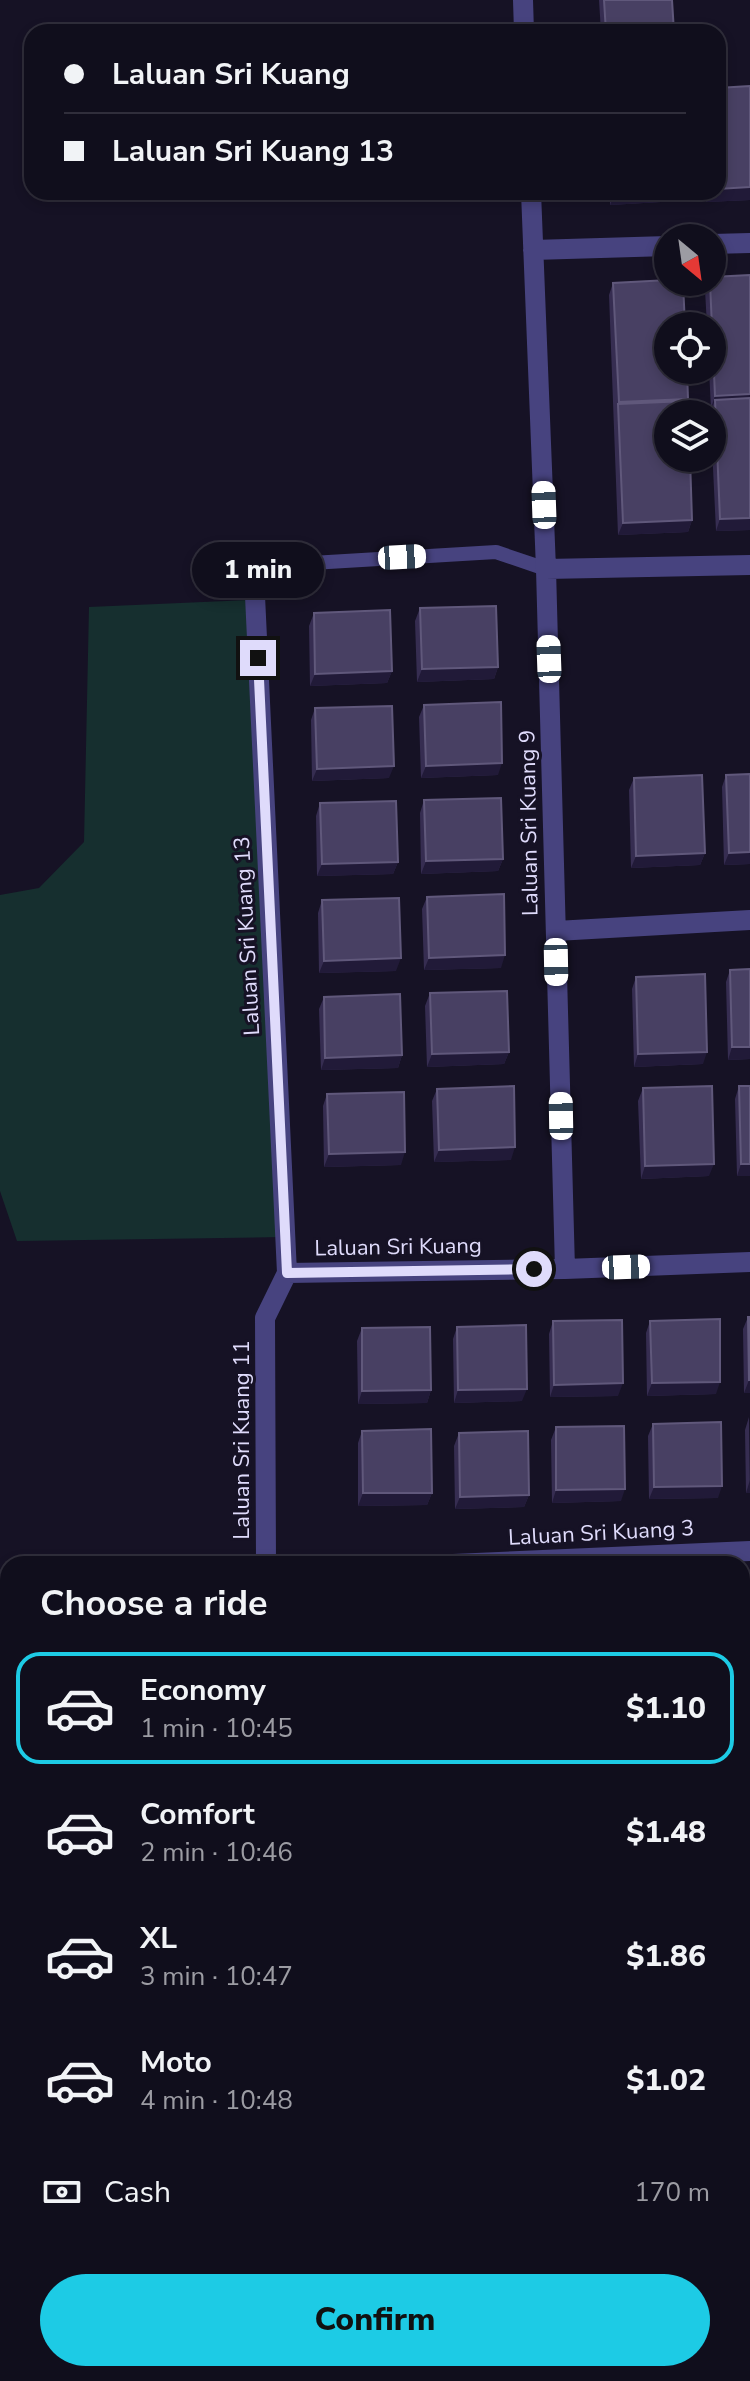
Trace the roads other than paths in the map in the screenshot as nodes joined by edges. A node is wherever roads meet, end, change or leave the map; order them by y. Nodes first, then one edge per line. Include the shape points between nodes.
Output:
1 (523, 0) edge
2 (524, 24) edge
3 (531, 200) edge
4 (750, 243) edge
5 (726, 244) edge
6 (654, 246) edge
7 (533, 250) junction
8 (750, 565) edge
9 (546, 569) junction
10 (255, 596) joint
11 (750, 920) edge
12 (556, 931) junction
13 (750, 1262) edge
14 (565, 1269) junction
15 (287, 1273) junction
16 (750, 1551) edge
17 (266, 1556) edge
18 (661, 1556) edge

1 - 2 street
3 - 7 street, Laluan Sri Kuang 9
4 - 5 street
6 - 7 street
7 - 9 street, Laluan Sri Kuang 9
8 - 9 street
9 - 10 lane via 496,552 278,565
9 - 12 street, Laluan Sri Kuang 9
10 - 15 street, Laluan Sri Kuang 13
11 - 12 street
12 - 14 street, Laluan Sri Kuang 9
13 - 14 street, Laluan Sri Kuang
14 - 15 street, Laluan Sri Kuang
15 - 17 street, Laluan Sri Kuang 11 via 265,1318
16 - 18 street, Laluan Sri Kuang 3

